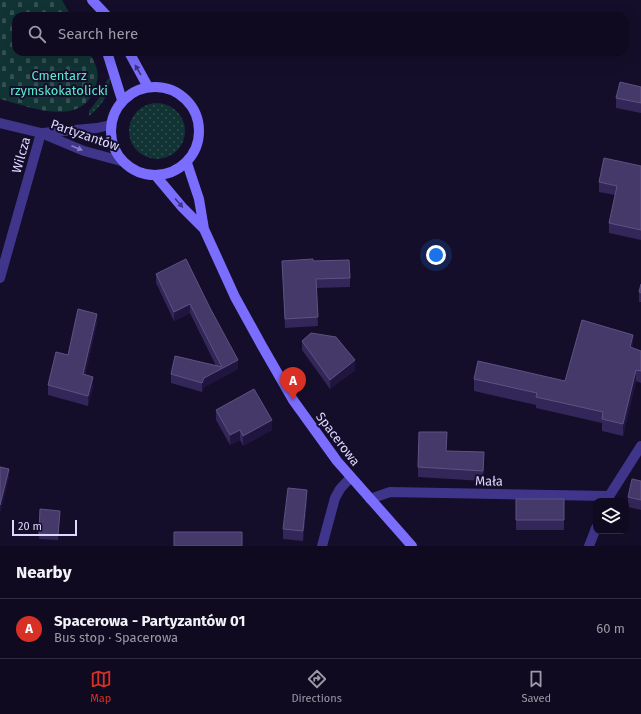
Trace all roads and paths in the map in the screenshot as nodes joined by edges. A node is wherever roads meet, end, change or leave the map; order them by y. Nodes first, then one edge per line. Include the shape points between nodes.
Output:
1 (92, 0) edge
2 (96, 12) edge
3 (103, 12) edge
4 (108, 56) edge
5 (131, 56) edge
6 (148, 87) junction
7 (122, 100) junction
8 (0, 123) edge
9 (110, 125) junction
10 (41, 133) junction
11 (121, 161) junction
12 (187, 163) junction
13 (156, 176) junction
14 (204, 229) junction
15 (0, 278) edge
16 (641, 446) edge
17 (350, 478) junction
18 (608, 498) edge
19 (370, 499) junction
20 (593, 499) edge
21 (594, 534) edge
22 (322, 546) edge
23 (412, 546) edge
24 (589, 546) edge

1 - 2 street
1 - 3 street
4 - 7 street
6 -> 5 street
6 - 7 street
6 - 12 street via 162,87 175,92 195,111 199,124 199,138 195,151
7 - 9 street
8 - 10 street, Partyzantów
9 - 10 street, Partyzantów
9 - 11 street via 112,144
10 -> 11 street, Partyzantów via 84,151
10 - 15 street, Wilcza
11 - 13 street via 131,169
12 - 13 street via 178,170
12 - 14 street, Spacerowa via 199,199
13 -> 14 street, Spacerowa
14 - 17 street, Spacerowa via 235,297 293,400
16 - 18 street
17 - 19 street, Spacerowa
17 - 22 street via 335,498
19 - 20 street, Mała via 390,492
19 - 23 street, Spacerowa
21 - 24 street

